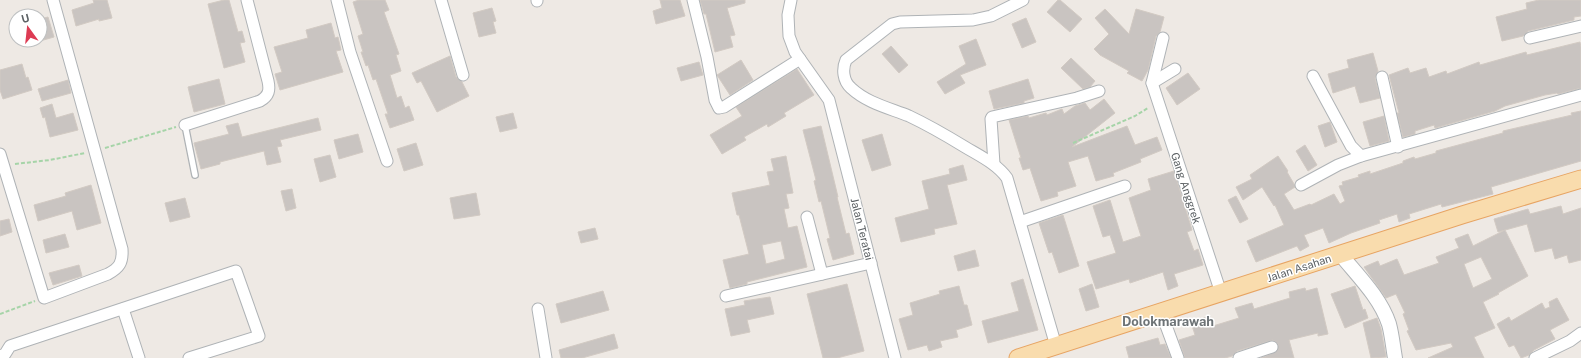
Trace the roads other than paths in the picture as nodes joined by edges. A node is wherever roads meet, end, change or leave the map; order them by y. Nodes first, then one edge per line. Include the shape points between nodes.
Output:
1 (53, 0) edge
2 (247, 0) edge
3 (337, 0) edge
4 (441, 0) edge
5 (693, 0) edge
6 (791, 0) edge
7 (1023, 0) edge
8 (1581, 26) edge
9 (1163, 38) dead end
10 (1530, 38) dead end
11 (800, 59) junction
12 (1175, 69) dead end
13 (463, 75) dead end
14 (1313, 76) dead end
15 (1382, 77) dead end
16 (1152, 83) junction
17 (1099, 91) dead end
18 (1581, 95) edge
19 (185, 125) joint
20 (1398, 146) junction
21 (0, 154) edge
22 (1361, 156) junction
23 (387, 161) dead end
24 (994, 164) junction
25 (195, 175) dead end
26 (1581, 179) edge
27 (1302, 185) dead end
28 (1125, 186) dead end
29 (807, 217) dead end
30 (1020, 222) junction
31 (1341, 255) junction
32 (871, 263) junction
33 (822, 274) junction
34 (1221, 294) junction
35 (726, 296) dead end
36 (123, 309) junction
37 (538, 309) dead end
38 (1161, 312) junction
39 (1581, 334) edge
40 (1056, 346) junction
41 (1272, 347) dead end
42 (0, 356) edge
43 (139, 358) edge
44 (189, 358) edge
45 (546, 358) edge
46 (895, 358) edge
47 (1018, 358) edge
48 (1178, 358) edge
49 (1239, 358) edge
50 (1396, 358) edge
51 (1535, 358) edge

1 - 21 street via 122,250 121,264 108,274 44,298
2 - 19 street via 268,81 266,98
3 - 23 street via 350,52
4 - 13 street
5 - 11 street via 715,100 719,108
6 - 11 street via 788,15 789,36
7 - 24 street via 991,16 973,20 892,24 846,60 842,68 850,88 874,104 909,117 943,134
8 - 10 street
9 - 16 street
11 - 32 street, Jalan Teratai via 829,100
12 - 16 street
14 - 22 street via 1350,146
15 - 20 street
16 - 34 street, Gang Anggrek
17 - 24 street via 992,117
18 - 20 street
19 - 25 lane
20 - 22 street
22 - 27 street via 1338,165
24 - 30 street via 1007,178
26 - 31 main road, Jalan Asahan
28 - 30 street
29 - 33 street
30 - 40 street
31 - 34 main road, Jalan Asahan
31 - 50 street via 1376,298 1384,312
32 - 33 street
32 - 46 street, Jalan Teratai
33 - 35 street
34 - 38 main road, Jalan Asahan
36 - 42 street via 10,346 5,354
36 - 43 street
36 - 44 street via 236,271 259,336
37 - 45 street
38 - 40 main road, Jalan Asahan
38 - 48 street
39 - 51 street
40 - 47 main road, Jalan Asahan
41 - 49 street

